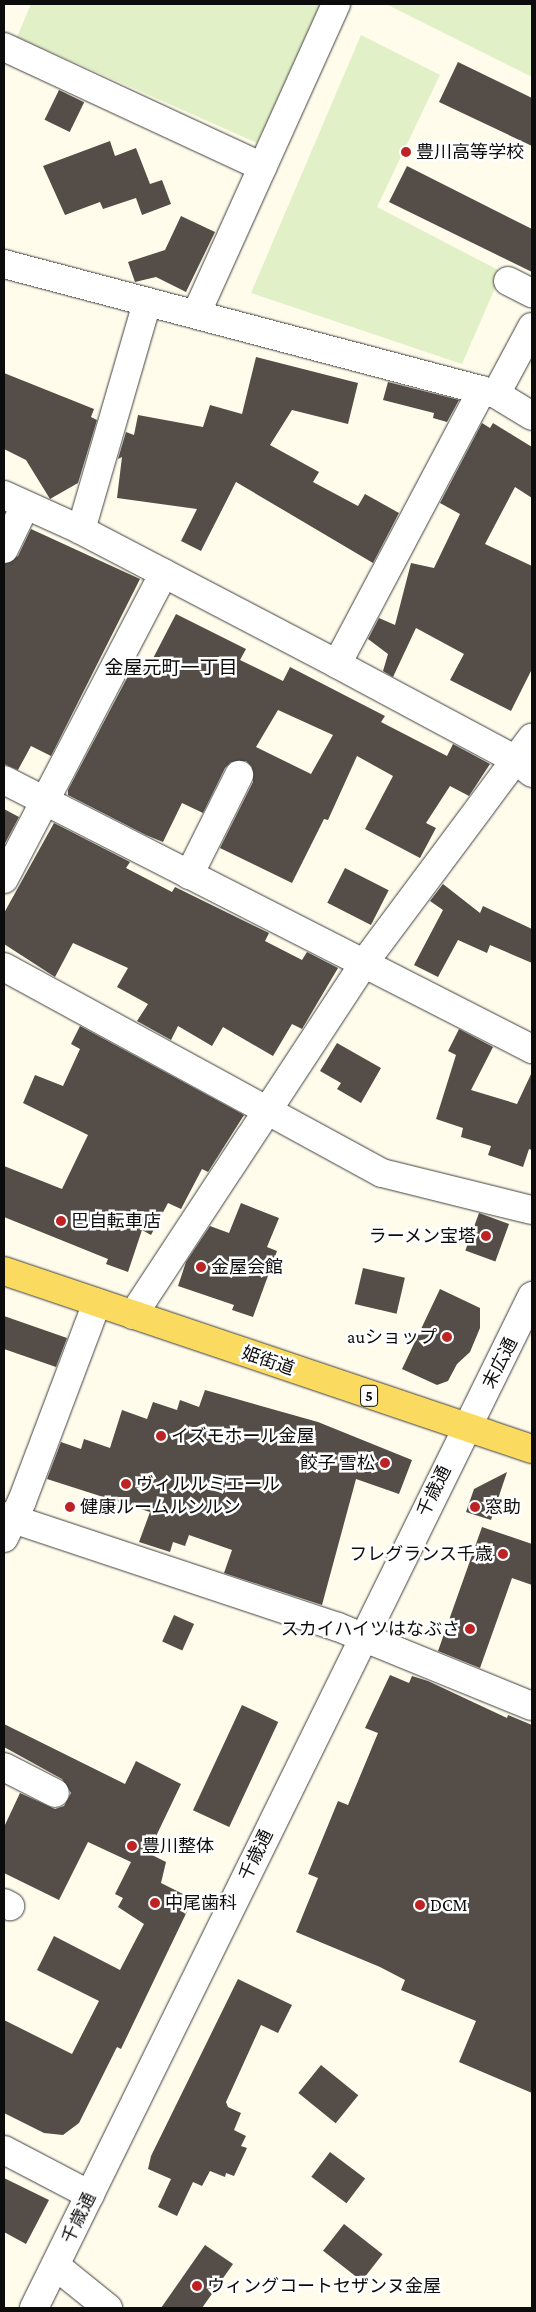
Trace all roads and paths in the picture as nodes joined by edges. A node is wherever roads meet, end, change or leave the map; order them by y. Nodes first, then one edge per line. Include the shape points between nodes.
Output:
1 (336, 4) edge
2 (4, 47) edge
3 (262, 167) junction
4 (4, 264) edge
5 (508, 281) dead end
6 (532, 293) edge
7 (148, 303) junction
8 (197, 312) junction
9 (532, 327) edge
10 (489, 392) junction
11 (532, 416) edge
12 (14, 500) edge
13 (81, 530) junction
14 (4, 549) edge
15 (164, 573) junction
16 (337, 664) junction
17 (532, 738) edge
18 (524, 767) edge
19 (240, 775) dead end
20 (4, 780) edge
21 (44, 801) junction
22 (189, 875) junction
23 (4, 879) edge
24 (364, 963) junction
25 (4, 967) edge
26 (532, 1049) edge
27 (268, 1110) junction
28 (532, 1210) edge
29 (4, 1271) edge
30 (532, 1296) edge
31 (97, 1303) junction
32 (133, 1315) junction
33 (465, 1428) junction
34 (532, 1449) edge
35 (7, 1524) edge
36 (362, 1636) junction
37 (532, 1706) edge
38 (4, 1767) edge
39 (55, 1793) dead end
40 (4, 2150) edge
41 (90, 2195) junction
42 (56, 2266) junction
43 (34, 2308) edge
44 (108, 2308) edge

1 - 3 street
2 - 3 street
3 - 8 street
4 - 7 street
5 - 6 street
7 - 8 street
7 - 13 street
8 - 10 street
9 - 10 street
10 - 11 street
10 - 16 street
12 - 13 street
12 - 14 street
13 - 15 street
15 - 16 street
15 - 21 street
16 - 18 street
17 - 18 street
18 - 24 street
19 - 22 street
20 - 21 street
21 - 22 street
21 - 23 street
22 - 24 street
24 - 26 street
24 - 27 street
25 - 27 street
27 - 28 street via 382,1173
27 - 32 street
29 - 31 main road, 姫街道 / 5
30 - 33 street, 末広通
31 - 32 main road, 姫街道 / 5
31 - 35 street
32 - 33 main road, 姫街道 / 5
33 - 34 main road, 姫街道 / 5
33 - 36 street, 千歳通
35 - 36 street
36 - 37 street
36 - 41 street, 千歳通
38 - 39 street
40 - 41 street
41 - 42 street, 千歳通
42 - 43 street, 千歳通
42 - 44 street

